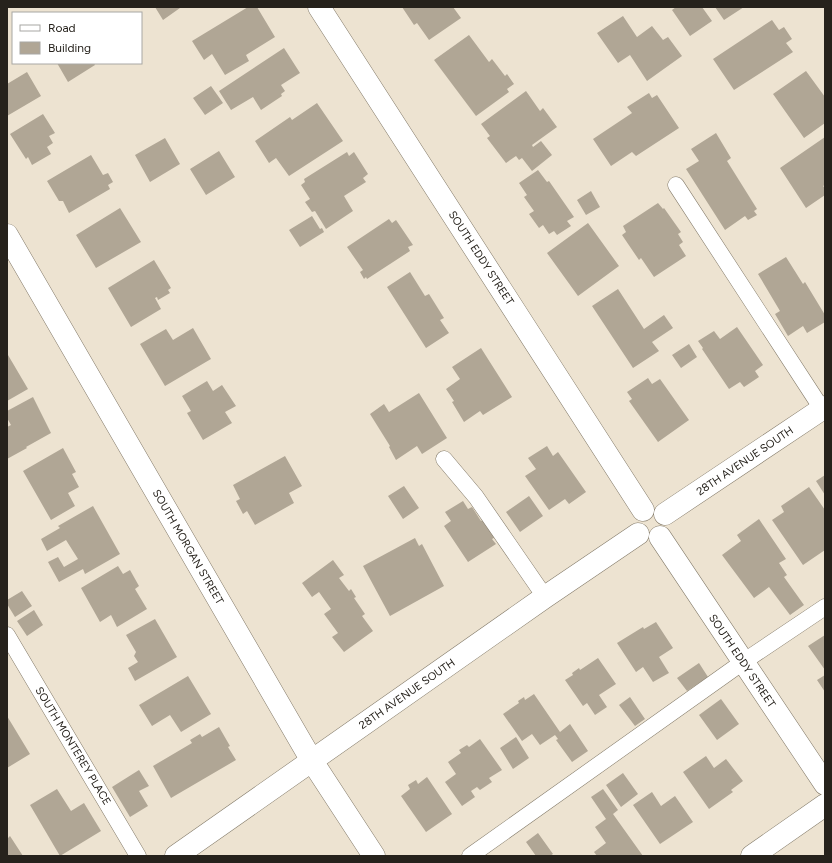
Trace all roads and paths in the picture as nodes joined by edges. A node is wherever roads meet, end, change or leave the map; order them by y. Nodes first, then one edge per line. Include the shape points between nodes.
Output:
1 (319, 7) edge
2 (676, 185) dead end
3 (7, 235) edge
4 (823, 408) edge
5 (444, 459) dead end
6 (642, 510) junction
7 (665, 514) junction
8 (638, 534) junction
9 (660, 537) junction
10 (545, 597) junction
11 (825, 607) edge
12 (7, 636) edge
13 (743, 662) junction
14 (312, 761) junction
15 (825, 784) edge
16 (825, 805) edge
17 (138, 856) edge
18 (176, 856) edge
19 (374, 856) edge
20 (470, 856) edge
21 (752, 856) edge

1 - 6 street, SOUTH EDDY STREET
2 - 4 lane
3 - 14 street, SOUTH MORGAN STREET
4 - 7 street, 28TH AVENUE SOUTH
5 - 10 lane via 476,497
6 - 7 street via 651,507
6 - 8 street via 634,524
7 - 9 street via 666,531
8 - 9 street via 652,540
8 - 10 street, 28TH AVENUE SOUTH
9 - 13 street, SOUTH EDDY STREET
10 - 14 street, 28TH AVENUE SOUTH
11 - 13 lane
12 - 17 lane, SOUTH MONTEREY PLACE
13 - 15 street, SOUTH EDDY STREET
13 - 20 lane
14 - 18 street, 28TH AVENUE SOUTH
14 - 19 street, SOUTH MORGAN STREET
16 - 21 street

